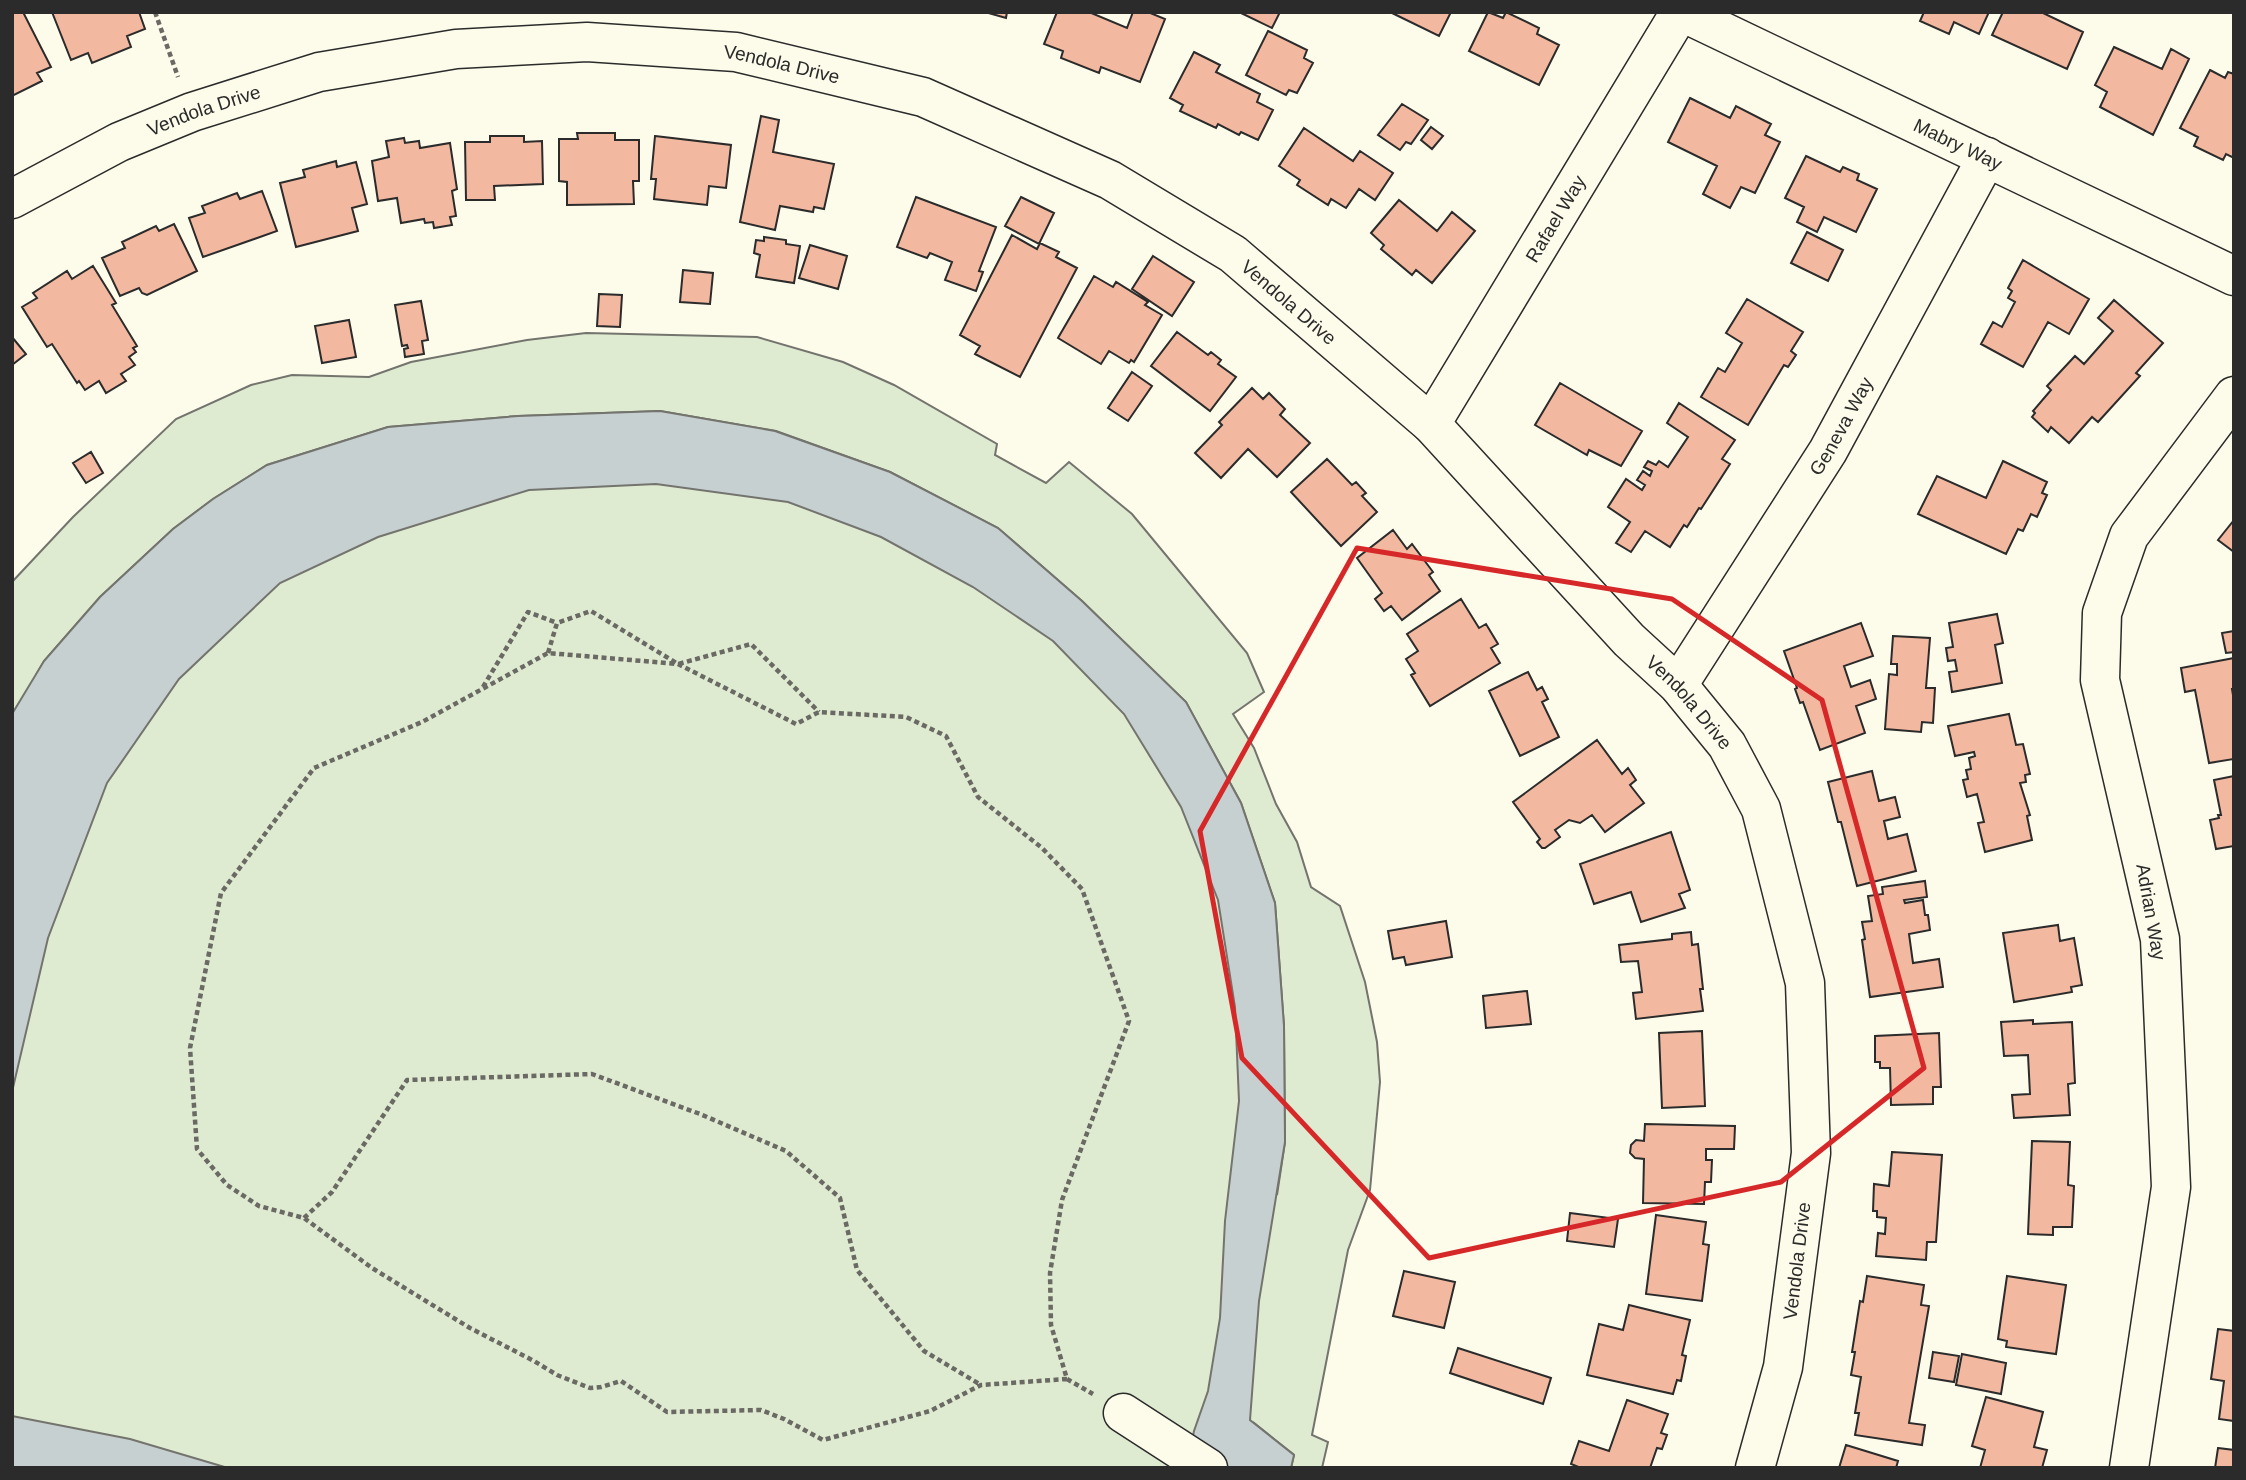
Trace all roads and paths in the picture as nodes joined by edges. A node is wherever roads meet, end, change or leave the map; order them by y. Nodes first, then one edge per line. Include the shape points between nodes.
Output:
1 (155, 12) edge
2 (1681, 12) edge
3 (192, 111) junction
4 (1987, 157) junction
5 (12, 199) edge
6 (2234, 276) edge
7 (2234, 396) edge
8 (1431, 424) junction
9 (557, 623) junction
10 (548, 653) junction
11 (678, 664) junction
12 (1678, 685) junction
13 (482, 689) junction
14 (819, 712) junction
15 (304, 1218) junction
16 (1067, 1378) junction
17 (981, 1385) junction
18 (1123, 1413) joint
19 (1208, 1468) edge
20 (1755, 1468) edge
21 (2129, 1468) edge

1 - 3 path
2 - 4 street, Mabry Way
2 - 8 street, Rafael Way
3 - 5 street, Vendola Drive via 119,142
3 - 8 street, Vendola Drive via 318,72 456,49 587,42 736,52 923,97 1110,180 1233,254
4 - 6 street, Mabry Way
4 - 12 street, Geneva Way via 1828,451
7 - 21 street, Adrian Way via 2129,536 2102,613 2100,680 2160,939 2171,1186
8 - 12 street, Vendola Drive via 1629,640
9 - 10 path
9 - 11 path via 590,611
9 - 13 path via 528,612
10 - 11 path
10 - 13 path
11 - 14 path via 796,724
11 - 14 path via 751,644
12 - 20 street, Vendola Drive via 1727,746 1761,809 1805,983 1811,1153 1783,1367
13 - 15 path via 422,722 314,768 220,893 190,1048 197,1149 237,1192 259,1206
14 - 16 path via 906,717 946,736 978,797 1042,848 1082,888 1129,1021 1062,1200 1050,1273 1051,1325
15 - 17 path via 372,1268 557,1375 590,1388 621,1381 667,1412 761,1410 823,1440 930,1411
15 - 17 path via 332,1192 407,1080 592,1074 786,1151 840,1198 857,1270 924,1351
16 - 17 path
16 - 18 path
18 - 19 street

